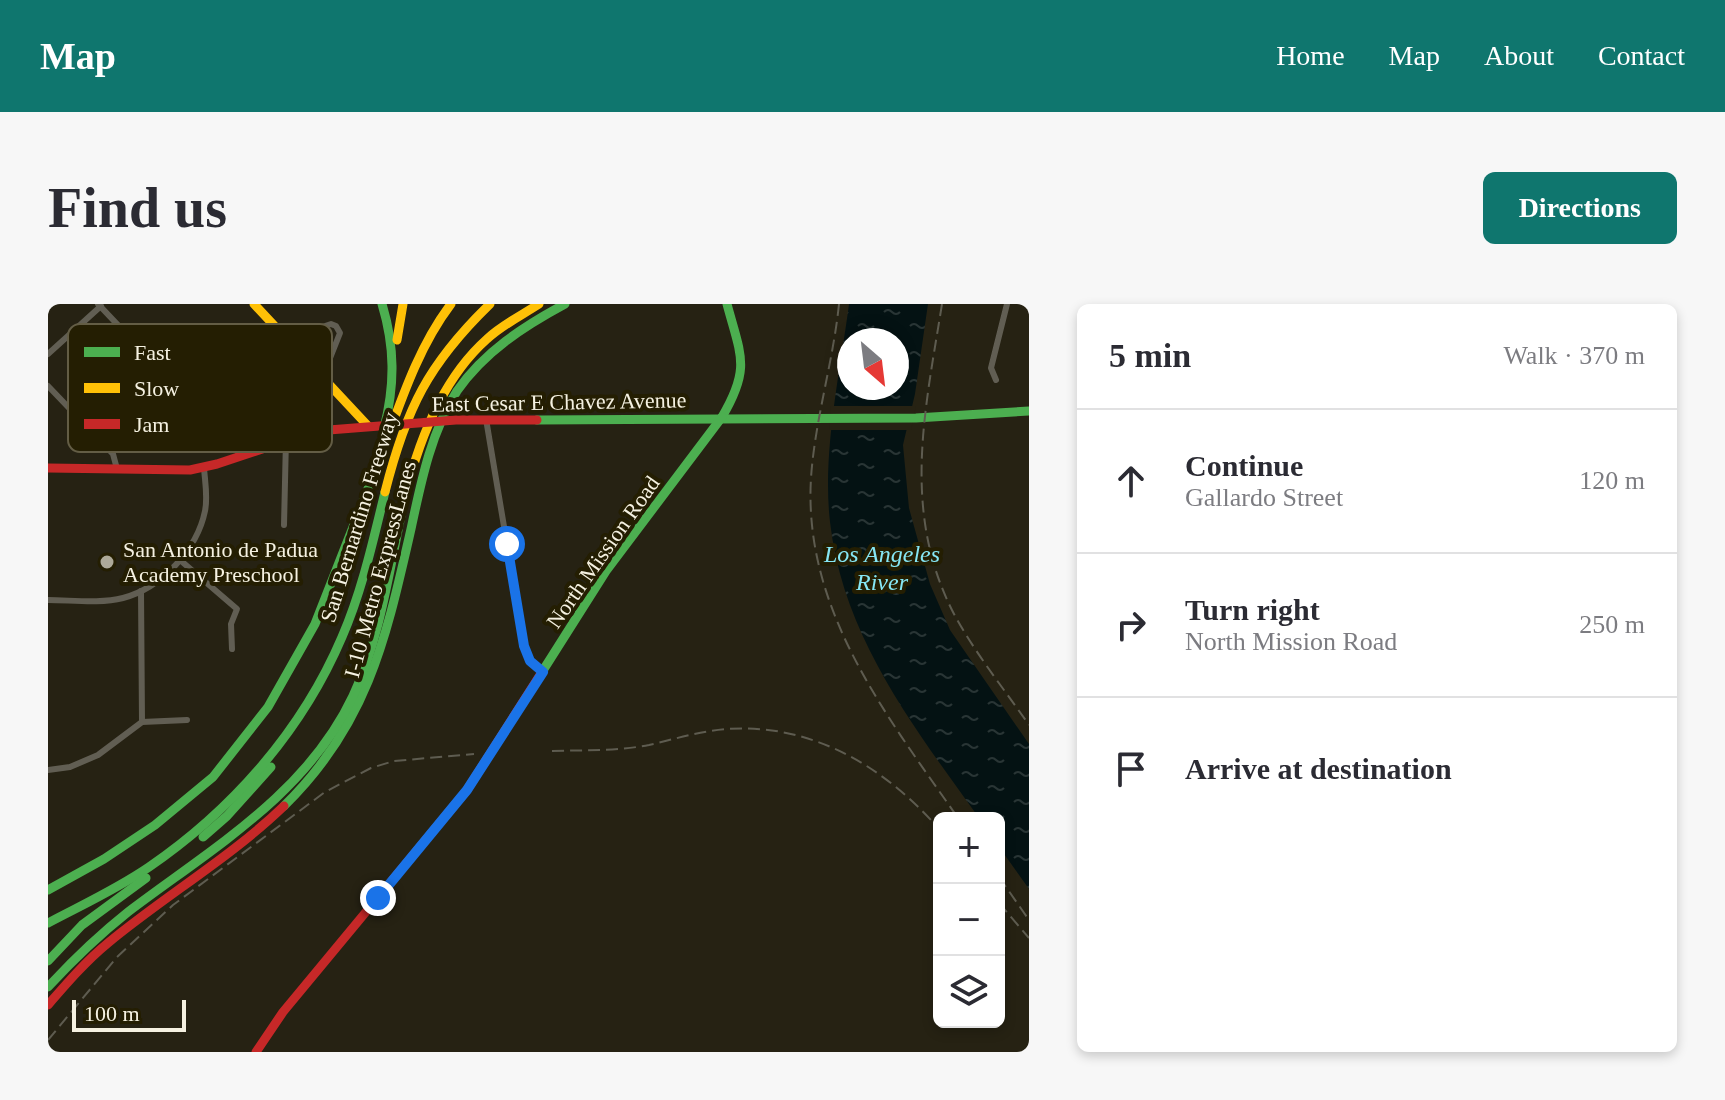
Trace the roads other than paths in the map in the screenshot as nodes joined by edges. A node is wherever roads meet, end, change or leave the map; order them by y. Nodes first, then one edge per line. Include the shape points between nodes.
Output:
1 (254, 304) edge
2 (382, 304) edge
3 (403, 304) edge
4 (451, 304) edge
5 (490, 304) edge
6 (498, 304) edge
7 (539, 304) edge
8 (565, 304) edge
9 (727, 304) edge
10 (1007, 304) edge
11 (101, 305) edge
12 (472, 319) junction
13 (80, 324) edge
14 (119, 324) edge
15 (273, 324) edge
16 (332, 324) edge
17 (68, 336) edge
18 (48, 354) edge
19 (332, 356) edge
20 (395, 369) junction
21 (996, 380) dead end
22 (48, 386) edge
23 (332, 387) edge
24 (68, 407) edge
25 (1029, 411) edge
26 (722, 417) junction
27 (486, 419) junction
28 (372, 426) junction
29 (332, 430) edge
30 (111, 452) edge
31 (238, 452) edge
32 (249, 452) edge
33 (286, 452) edge
34 (241, 455) junction
35 (48, 468) edge
36 (204, 468) junction
37 (117, 469) junction
38 (367, 492) junction
39 (284, 525) dead end
40 (180, 560) junction
41 (141, 591) junction
42 (48, 600) edge
43 (232, 649) dead end
44 (327, 668) junction
45 (543, 672) junction
46 (187, 720) dead end
47 (142, 722) junction
48 (48, 770) edge
49 (48, 890) edge
50 (48, 923) edge
51 (48, 961) edge
52 (48, 987) edge
53 (48, 1005) edge
54 (256, 1052) edge

1 - 15 main road
2 - 20 main road
3 - 20 main road
4 - 38 main road via 421,354
5 - 12 main road, San Bernardino Freeway
6 - 12 main road
7 - 52 main road, I-10 Metro ExpressLanes via 481,345 436,405 410,471 366,662 316,757 262,813 93,940
8 - 53 main road, I-10 Metro ExpressLanes via 490,354 447,409 424,474 376,667 324,762 276,816 110,941
9 - 26 main road, North Mission Road via 740,376
10 - 21 street via 991,368
11 - 13 street
11 - 14 street
12 - 44 main road, San Bernardino Freeway via 440,355 413,402 392,460 356,600
16 - 19 street via 340,333
17 - 18 street
20 - 38 main road
22 - 24 street
23 - 28 main road
25 - 26 main road, East Cesar E Chavez Avenue via 916,418
26 - 27 main road, East Cesar E Chavez Avenue
26 - 45 main road, North Mission Road via 606,571
27 - 28 main road, East Cesar E Chavez Avenue
27 - 45 street via 524,646 530,661
28 - 29 main road, East Cesar E Chavez Avenue
30 - 37 street
31 - 34 street
32 - 34 main road, East Cesar E Chavez Avenue
33 - 39 street
34 - 36 main road, East Cesar E Chavez Avenue
35 - 37 main road, East Cesar E Chavez Avenue
36 - 37 main road, East Cesar E Chavez Avenue
36 - 40 street via 205,511
38 - 49 main road, San Bernardino Freeway via 315,624 268,707 222,766 155,825
40 - 41 street
40 - 43 street via 237,609 231,624
41 - 42 street via 115,600
41 - 47 street
44 - 50 main road, San Bernardino Freeway via 274,751 206,823 148,868
44 - 51 main road via 305,719 253,789 201,838 82,925
45 - 54 main road, North Mission Road via 467,790 283,1012
46 - 47 street
47 - 48 street via 98,755

